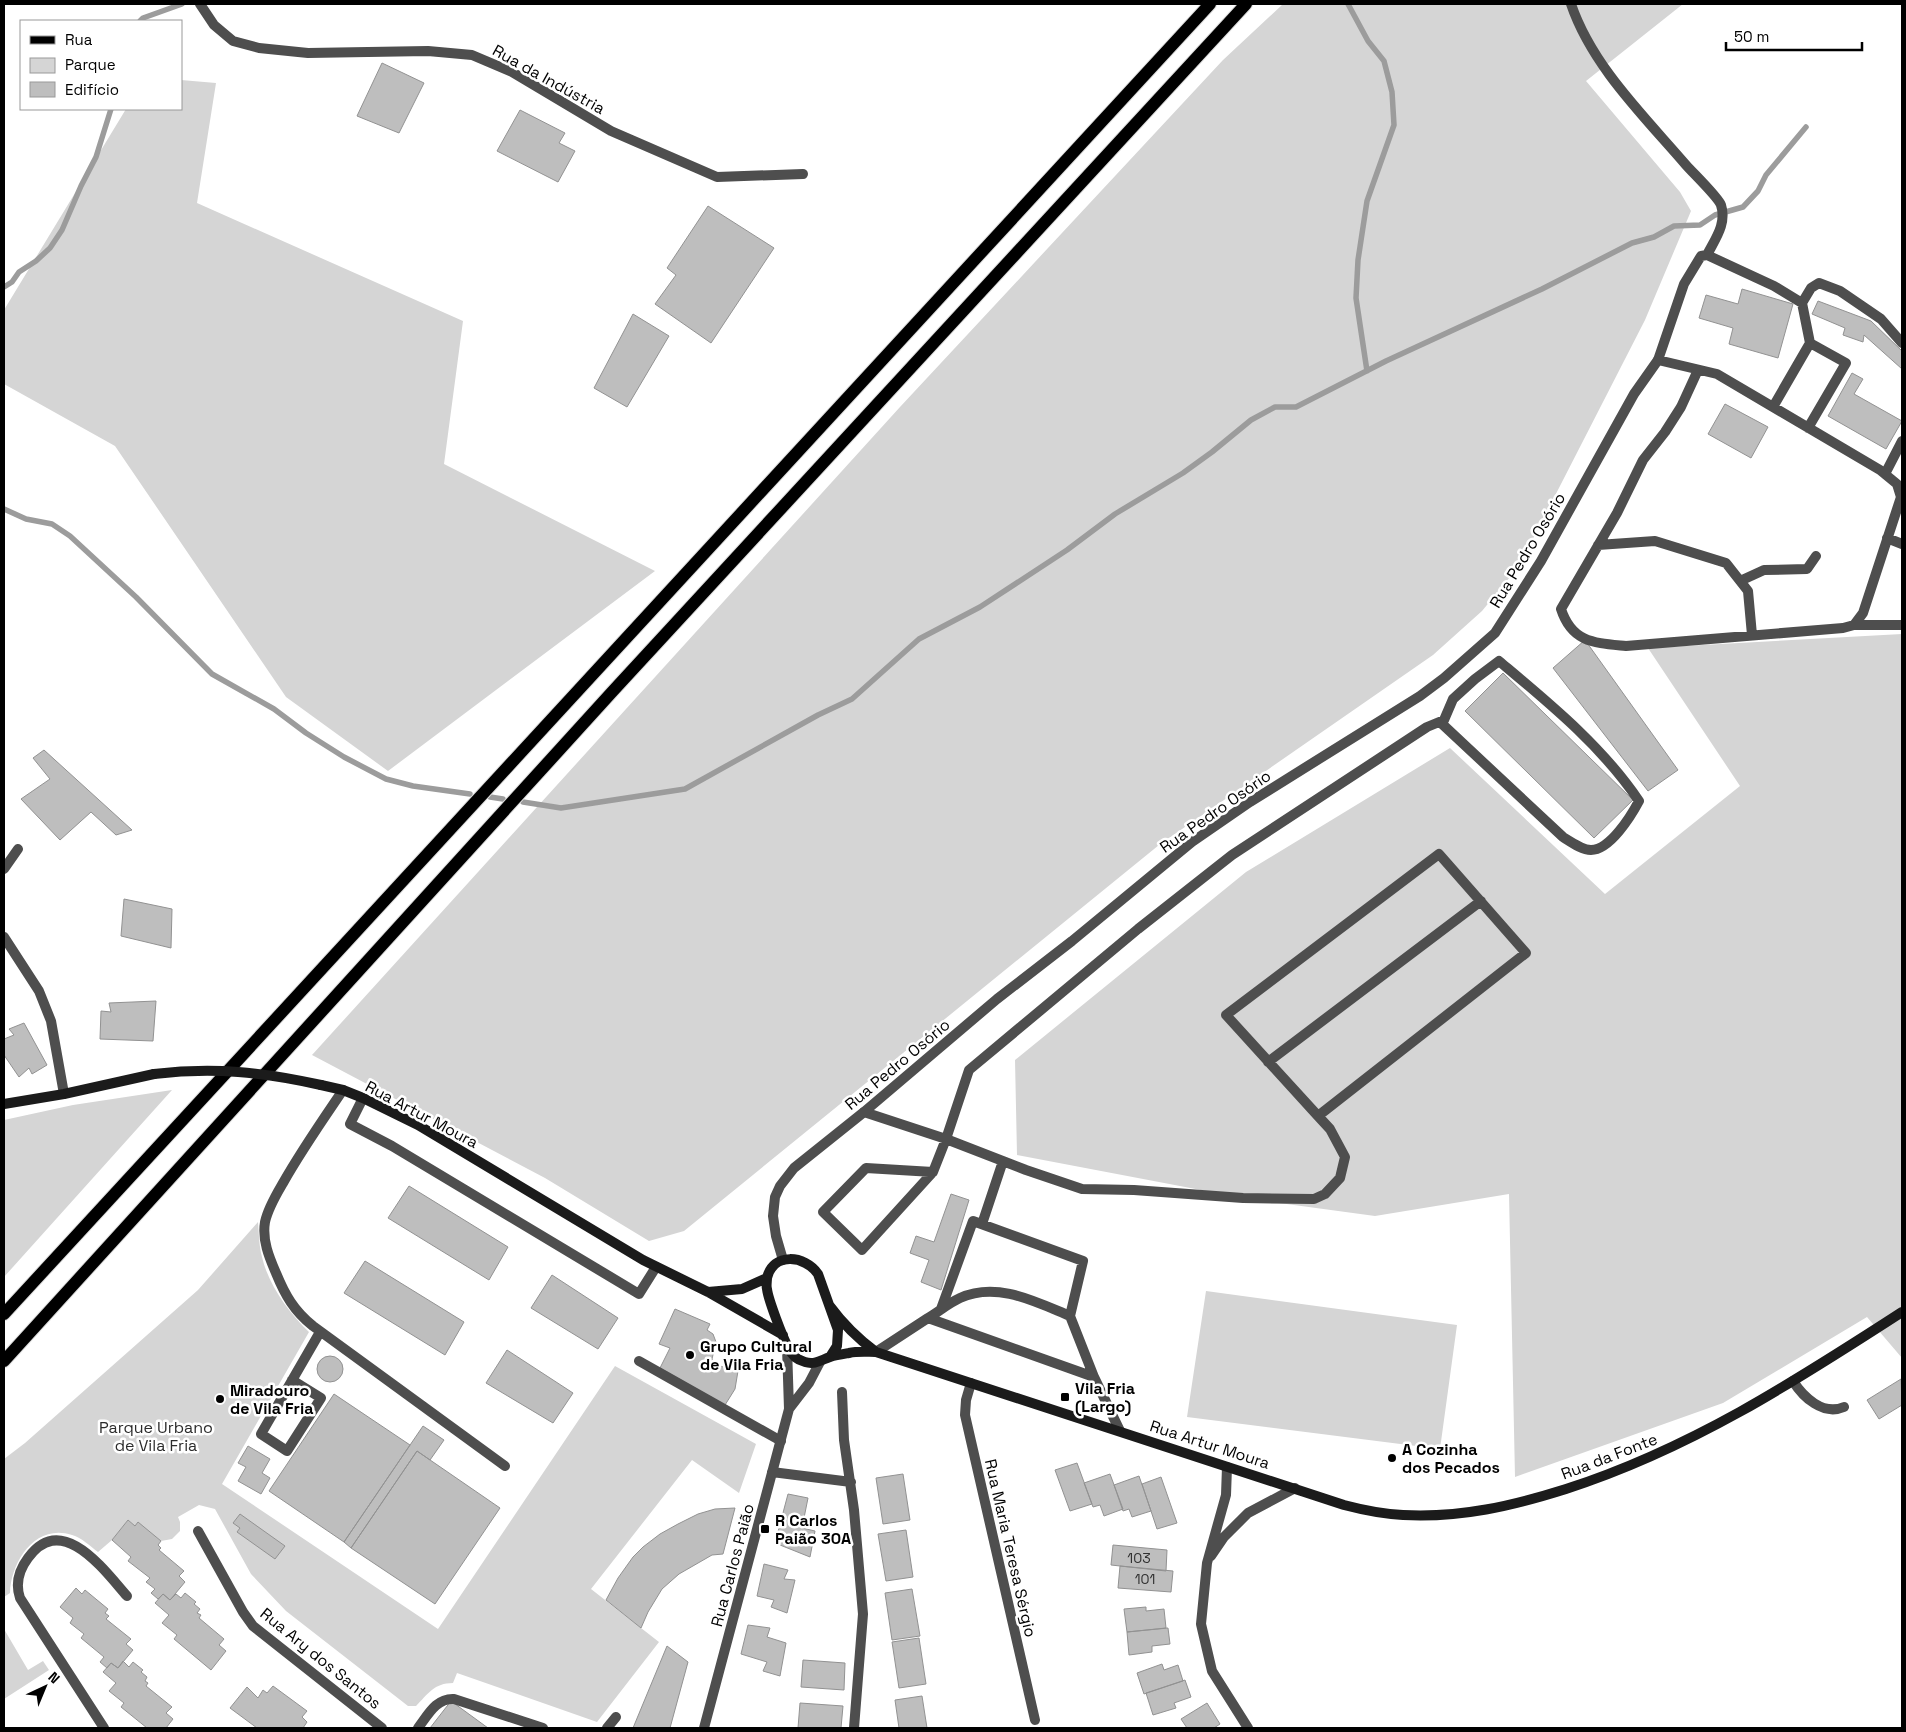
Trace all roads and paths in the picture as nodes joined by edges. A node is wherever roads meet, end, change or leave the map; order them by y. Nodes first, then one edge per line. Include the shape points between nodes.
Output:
1 (200, 4) edge
2 (1210, 4) edge
3 (1246, 4) edge
4 (1571, 4) edge
5 (803, 174) dead end
6 (1707, 255) junction
7 (1802, 303) junction
8 (1902, 342) edge
9 (1810, 343) junction
10 (1658, 360) junction
11 (1698, 370) junction
12 (1773, 407) junction
13 (1808, 428) junction
14 (1902, 440) edge
15 (1885, 474) junction
16 (1887, 538) junction
17 (1902, 544) edge
18 (1598, 545) junction
19 (1816, 556) dead end
20 (1740, 581) junction
21 (1854, 625) junction
22 (1902, 625) edge
23 (1752, 635) junction
24 (1440, 722) junction
25 (18, 849) dead end
26 (4, 869) edge
27 (1481, 901) junction
28 (4, 937) edge
29 (1268, 1062) junction
30 (343, 1090) junction
31 (64, 1094) junction
32 (363, 1098) junction
33 (4, 1104) edge
34 (864, 1112) junction
35 (1318, 1116) junction
36 (946, 1139) junction
37 (1003, 1161) junction
38 (933, 1172) junction
39 (982, 1224) junction
40 (783, 1260) junction
41 (656, 1267) junction
42 (767, 1278) junction
43 (708, 1292) junction
44 (829, 1305) junction
45 (941, 1310) junction
46 (1902, 1312) edge
47 (4, 1314) edge
48 (1070, 1316) junction
49 (928, 1318) junction
50 (320, 1332) junction
51 (783, 1335) junction
52 (787, 1347) junction
53 (876, 1352) junction
54 (830, 1357) junction
55 (4, 1361) edge
56 (639, 1361) dead end
57 (820, 1362) junction
58 (1094, 1377) junction
59 (292, 1380) junction
60 (1793, 1381) junction
61 (972, 1383) junction
62 (842, 1392) dead end
63 (1844, 1407) dead end
64 (789, 1409) junction
65 (1120, 1431) junction
66 (781, 1441) junction
67 (505, 1466) dead end
68 (1227, 1467) junction
69 (772, 1472) junction
70 (850, 1482) junction
71 (1295, 1488) junction
72 (198, 1531) dead end
73 (1206, 1563) junction
74 (127, 1596) dead end
75 (616, 1717) dead end
76 (1035, 1720) dead end
77 (104, 1728) edge
78 (382, 1728) edge
79 (418, 1728) edge
80 (543, 1728) edge
81 (607, 1728) edge
82 (704, 1728) edge
83 (854, 1728) edge
84 (1248, 1728) edge

1 - 5 street, Rua da Indústria via 214,25 233,41 259,48 308,53 428,51 472,55 512,72 612,131 717,177
2 - 47 main road
3 - 55 main road via 612,692
4 - 6 street, Rua Pedro Osório via 1578,25 1603,65 1721,205 1722,226
6 - 7 street via 1774,286
6 - 10 street, Rua Pedro Osório via 1697,261 1684,284
7 - 8 street via 1811,288 1819,284 1840,291 1881,318
7 - 9 street
9 - 12 street
9 - 13 street via 1846,363
10 - 11 street
10 - 34 street, Rua Pedro Osório via 1634,394 1541,561 1495,633 1420,696 1192,842 997,999
11 - 12 street via 1717,374
11 - 18 street via 1681,407 1643,460
12 - 13 street
13 - 15 street
14 - 15 street
15 - 16 street via 1897,484 1901,497
16 - 17 street
16 - 21 street via 1863,614
18 - 20 street via 1654,541 1726,563
18 - 23 street via 1561,609 1565,623 1576,634 1597,643 1626,646
19 - 20 street via 1807,569 1764,570
20 - 23 street via 1748,591
21 - 22 street
21 - 23 street
24 - 24 street via 1563,837 1582,848 1600,848 1608,842 1630,819 1639,801 1601,754 1550,704 1499,661 1453,699
24 - 36 street via 1427,727 1232,855 969,1070
25 - 26 street
27 - 29 street
27 - 29 street via 1439,854 1226,1015
27 - 35 street via 1526,953
28 - 31 street via 39,991 51,1021
29 - 35 street
30 - 31 main road, Rua Artur Moura, bridge via 267,1074 183,1071 154,1074
30 - 32 main road, Rua Artur Moura
30 - 50 street via 298,1156 265,1221 267,1252 283,1291 294,1309
31 - 33 main road, Rua Artur Moura
32 - 41 main road, Rua Artur Moura via 418,1125
32 - 41 street via 350,1124 639,1294
34 - 36 street
34 - 40 street, Rua Pedro Osório via 794,1168 780,1186 773,1216
35 - 37 street via 1330,1129 1345,1157 1340,1178 1325,1194 1314,1199 1082,1189
36 - 37 street
36 - 38 street
37 - 39 street
38 - 38 street via 862,1250 823,1212 866,1168
39 - 45 street via 973,1221
39 - 48 street via 1083,1261
40 - 42 main road
40 - 44 main road via 796,1258 814,1268
41 - 43 main road, Rua Artur Moura
42 - 43 main road via 742,1289
42 - 51 main road via 766,1289
43 - 51 main road, Rua Artur Moura
44 - 53 main road via 859,1340
44 - 54 main road via 839,1338
45 - 48 street via 960,1297 992,1290 1028,1298
45 - 49 street
46 - 60 main road, Rua da Fonte
48 - 58 street
49 - 53 street
49 - 58 street
50 - 59 street
50 - 67 street
51 - 52 main road
52 - 57 main road via 803,1362
52 - 64 street, Rua Carlos Paião
53 - 54 main road via 852,1352
53 - 61 main road, Rua Artur Moura
54 - 57 main road
56 - 66 street
57 - 64 street, Rua Carlos Paião via 809,1384
58 - 65 street
59 - 59 street via 261,1434 287,1451 321,1398
60 - 63 street via 1808,1400 1829,1410
60 - 71 main road, Rua da Fonte via 1702,1434 1654,1456 1584,1483 1489,1511 1402,1515 1344,1505
61 - 65 main road, Rua Artur Moura
61 - 76 street, Rua Maria Teresa Sérgio via 965,1415
62 - 70 street
64 - 66 street, Rua Carlos Paião
65 - 68 main road, Rua Artur Moura
66 - 69 street, Rua Carlos Paião
68 - 71 main road, Rua Artur Moura
68 - 73 street via 1226,1495
69 - 70 street
69 - 82 street, Rua Carlos Paião
70 - 83 street via 863,1614
71 - 73 street via 1248,1513 1224,1537
72 - 78 street, Rua Ary dos Santos via 253,1626
73 - 84 street via 1201,1624 1212,1671
74 - 77 street via 85,1551 62,1541 42,1545 32,1553 18,1576 20,1598
75 - 81 street
79 - 80 street via 436,1705 447,1698

